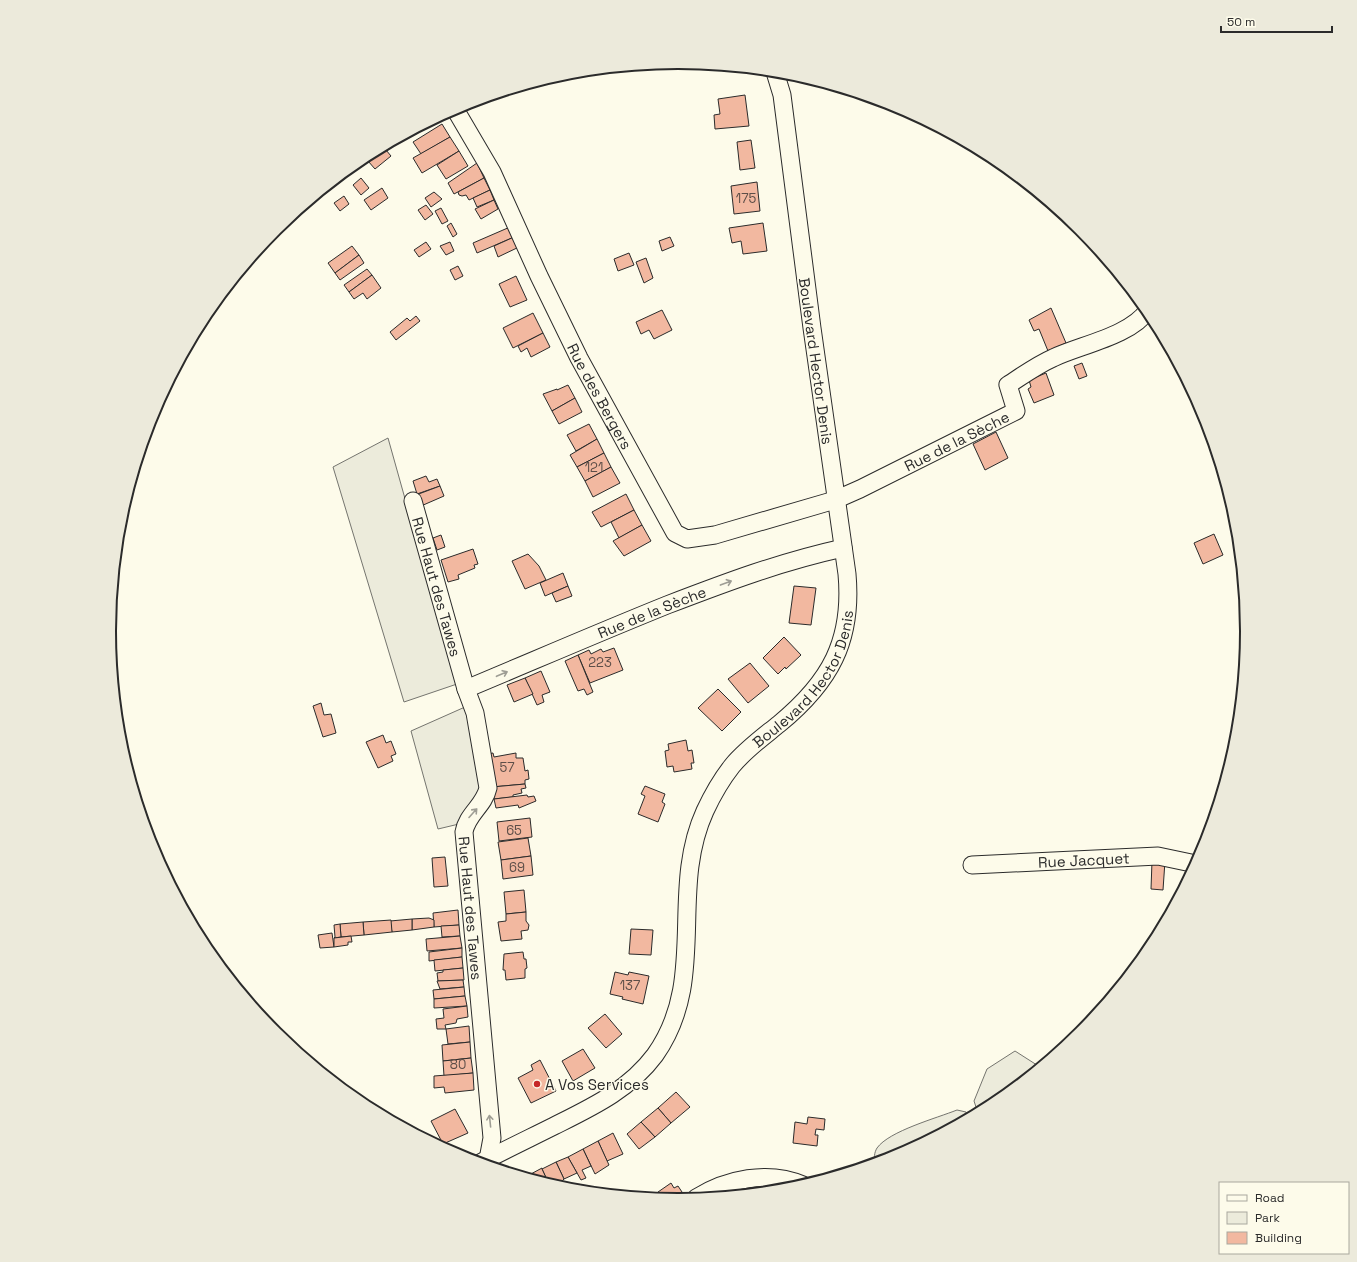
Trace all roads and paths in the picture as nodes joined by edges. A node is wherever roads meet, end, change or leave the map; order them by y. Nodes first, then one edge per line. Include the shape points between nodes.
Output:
1 (778, 78) edge
2 (458, 114) edge
3 (1143, 315) edge
4 (413, 500) dead end
5 (835, 500) junction
6 (843, 548) junction
7 (466, 689) junction
8 (1191, 863) edge
9 (972, 865) dead end
10 (486, 1159) edge
11 (489, 1160) edge
12 (791, 1181) edge
13 (708, 1192) edge

1 - 5 street, Boulevard Hector Denis via 782,95
2 - 5 street, Rue des Bergers via 492,172 579,358 675,533 687,539 715,536
3 - 5 street, Rue de la Sèche via 1116,334 1052,358 1008,385 1016,411
4 - 7 street, Rue Haut des Tawes
5 - 6 street, Boulevard Hector Denis
7 -> 6 street, Rue de la Sèche via 604,630 715,587 778,564
6 - 11 street, Boulevard Hector Denis via 849,596 848,612 841,644 832,666 809,697 732,766 714,793 700,824 693,846 688,882 683,988 676,1014 663,1041 644,1067 615,1093
10 -> 7 street, Rue Haut des Tawes via 492,1138 464,832 465,824 486,797 488,788 476,713
8 - 9 street, Rue Jacquet via 1158,856
12 - 13 street via 767,1177 752,1178 726,1184

